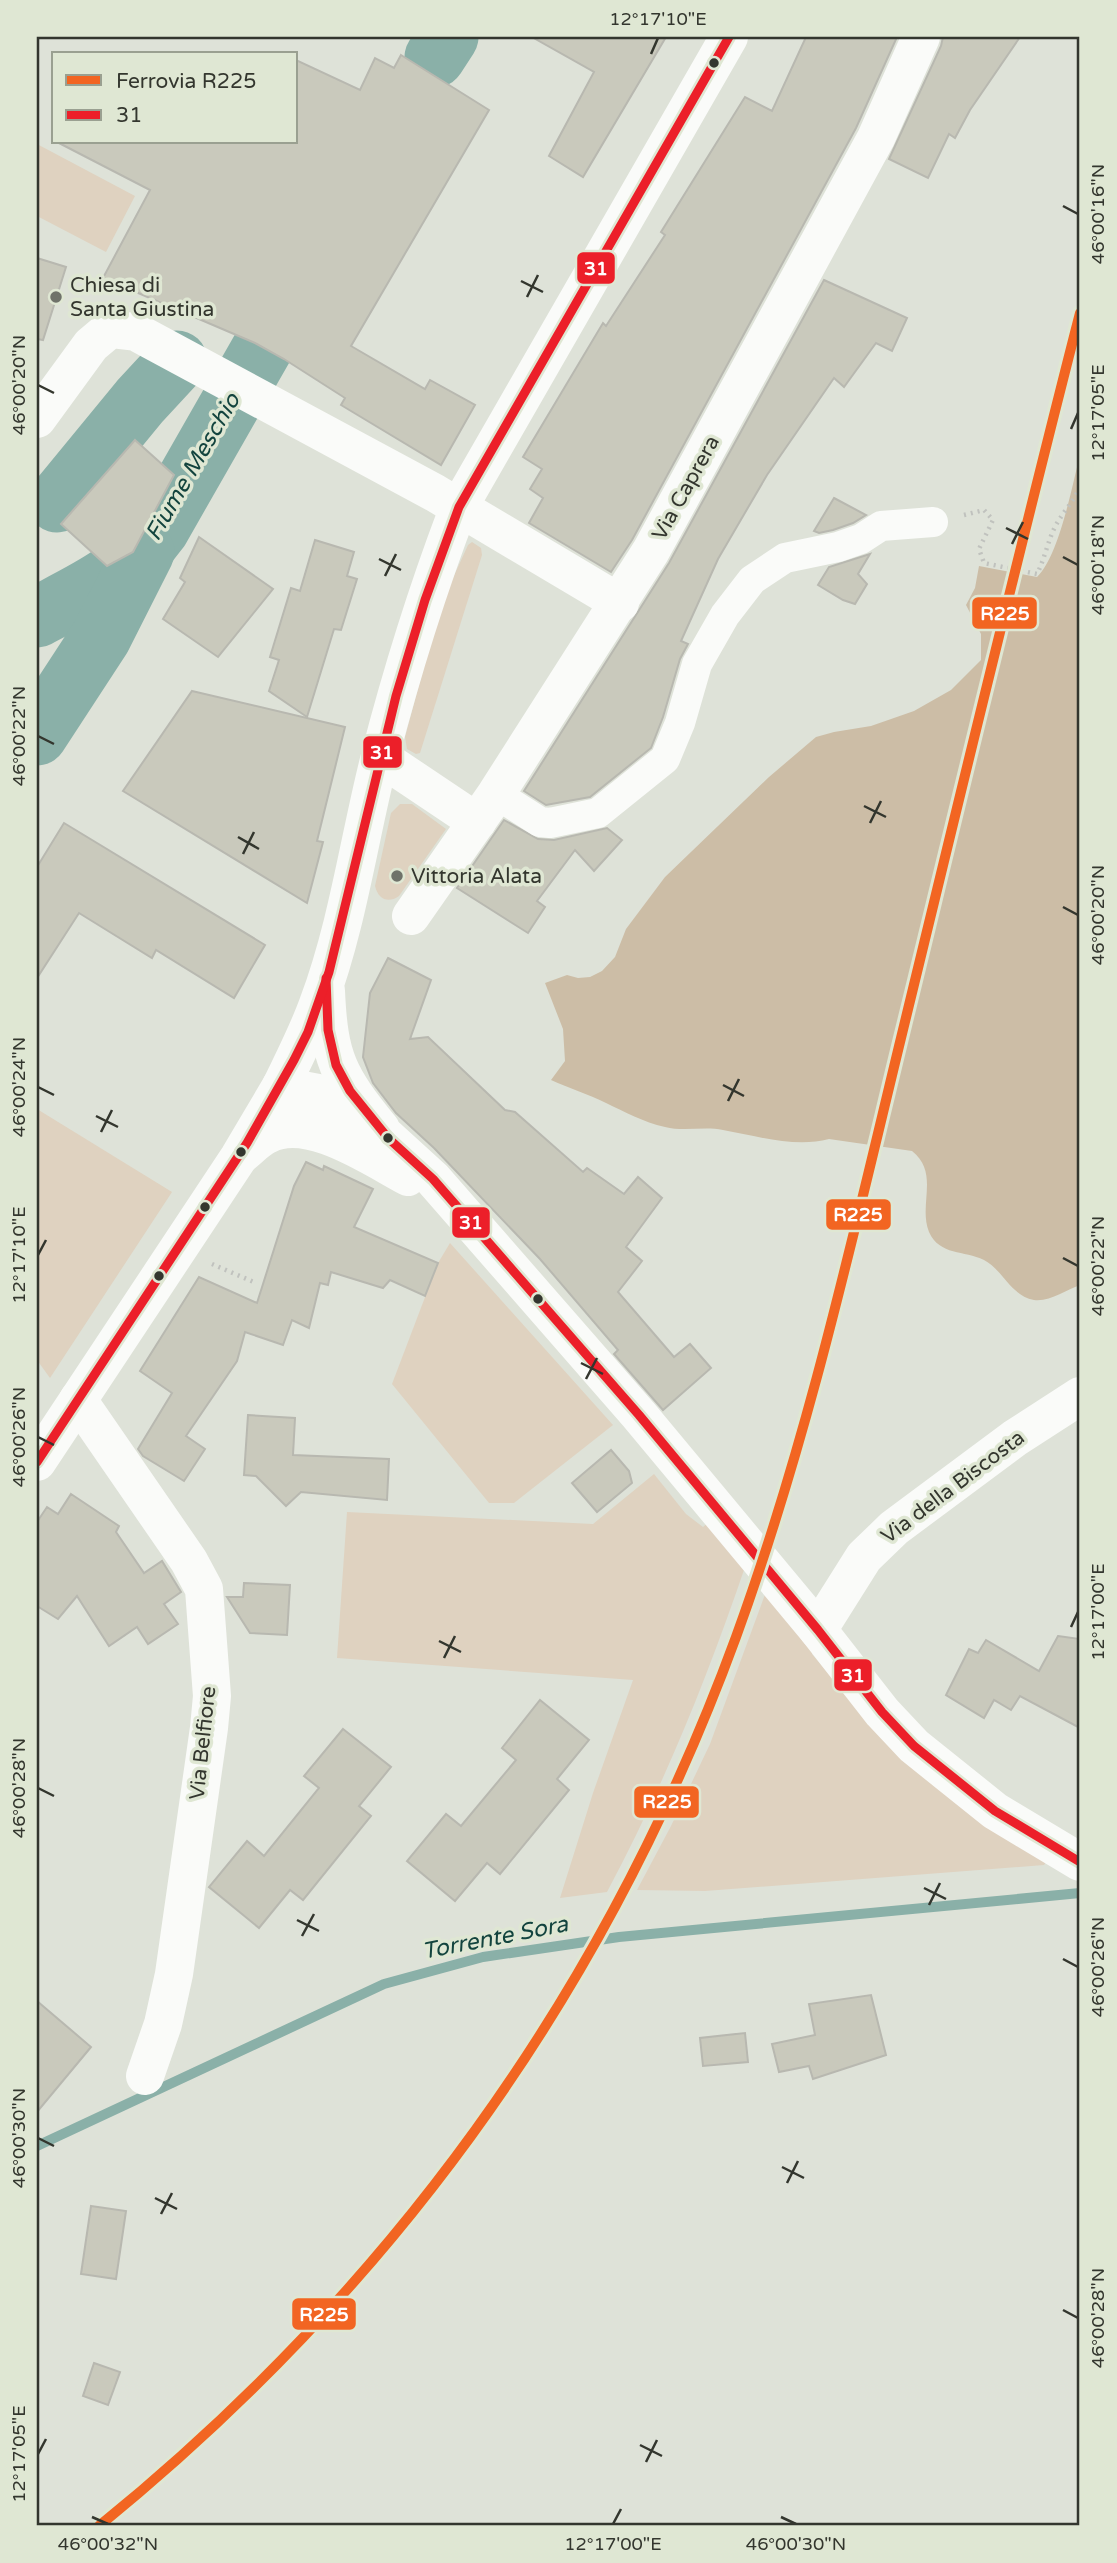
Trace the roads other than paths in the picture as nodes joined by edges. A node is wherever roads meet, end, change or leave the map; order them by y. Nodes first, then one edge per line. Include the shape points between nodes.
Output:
1 (729, 37) edge
2 (920, 37) edge
3 (37, 419) edge
4 (459, 507) junction
5 (933, 522) road end
6 (620, 603) junction
7 (380, 757) junction
8 (486, 808) junction
9 (411, 916) dead end
10 (326, 978) junction
11 (281, 1086) junction
12 (388, 1138) junction
13 (339, 1140) junction
14 (239, 1157) junction
15 (478, 1233) junction
16 (1080, 1396) edge
17 (78, 1400) junction
18 (37, 1462) edge
19 (818, 1630) junction
20 (1077, 1861) edge
21 (145, 2076) dead end

1 - 4 street
2 - 6 street, Via Caprera via 870,150
3 - 4 street via 91,345 110,329 136,332
4 - 6 street
4 - 7 street via 432,577
5 - 8 street via 881,526 861,540 785,558 752,580 697,664 665,758 598,813 550,823
6 - 8 street, Via Caprera
7 - 8 street
7 - 10 street
8 - 9 street, Via Caprera
10 - 11 street
10 - 12 street via 328,1030 336,1065
11 - 12 street via 318,1093
11 - 13 street via 320,1129
11 - 14 street
12 - 15 street via 433,1179
13 - 14 street via 288,1129 268,1134
13 - 15 street via 410,1178
14 - 17 street
15 - 19 street via 639,1415
16 - 19 street, Via della Biscosta via 894,1528 864,1557
17 - 18 street
17 - 21 street, Via Belfiore via 189,1560 204,1590 212,1696 209,1728 174,1974
19 - 20 street via 914,1746 995,1811

